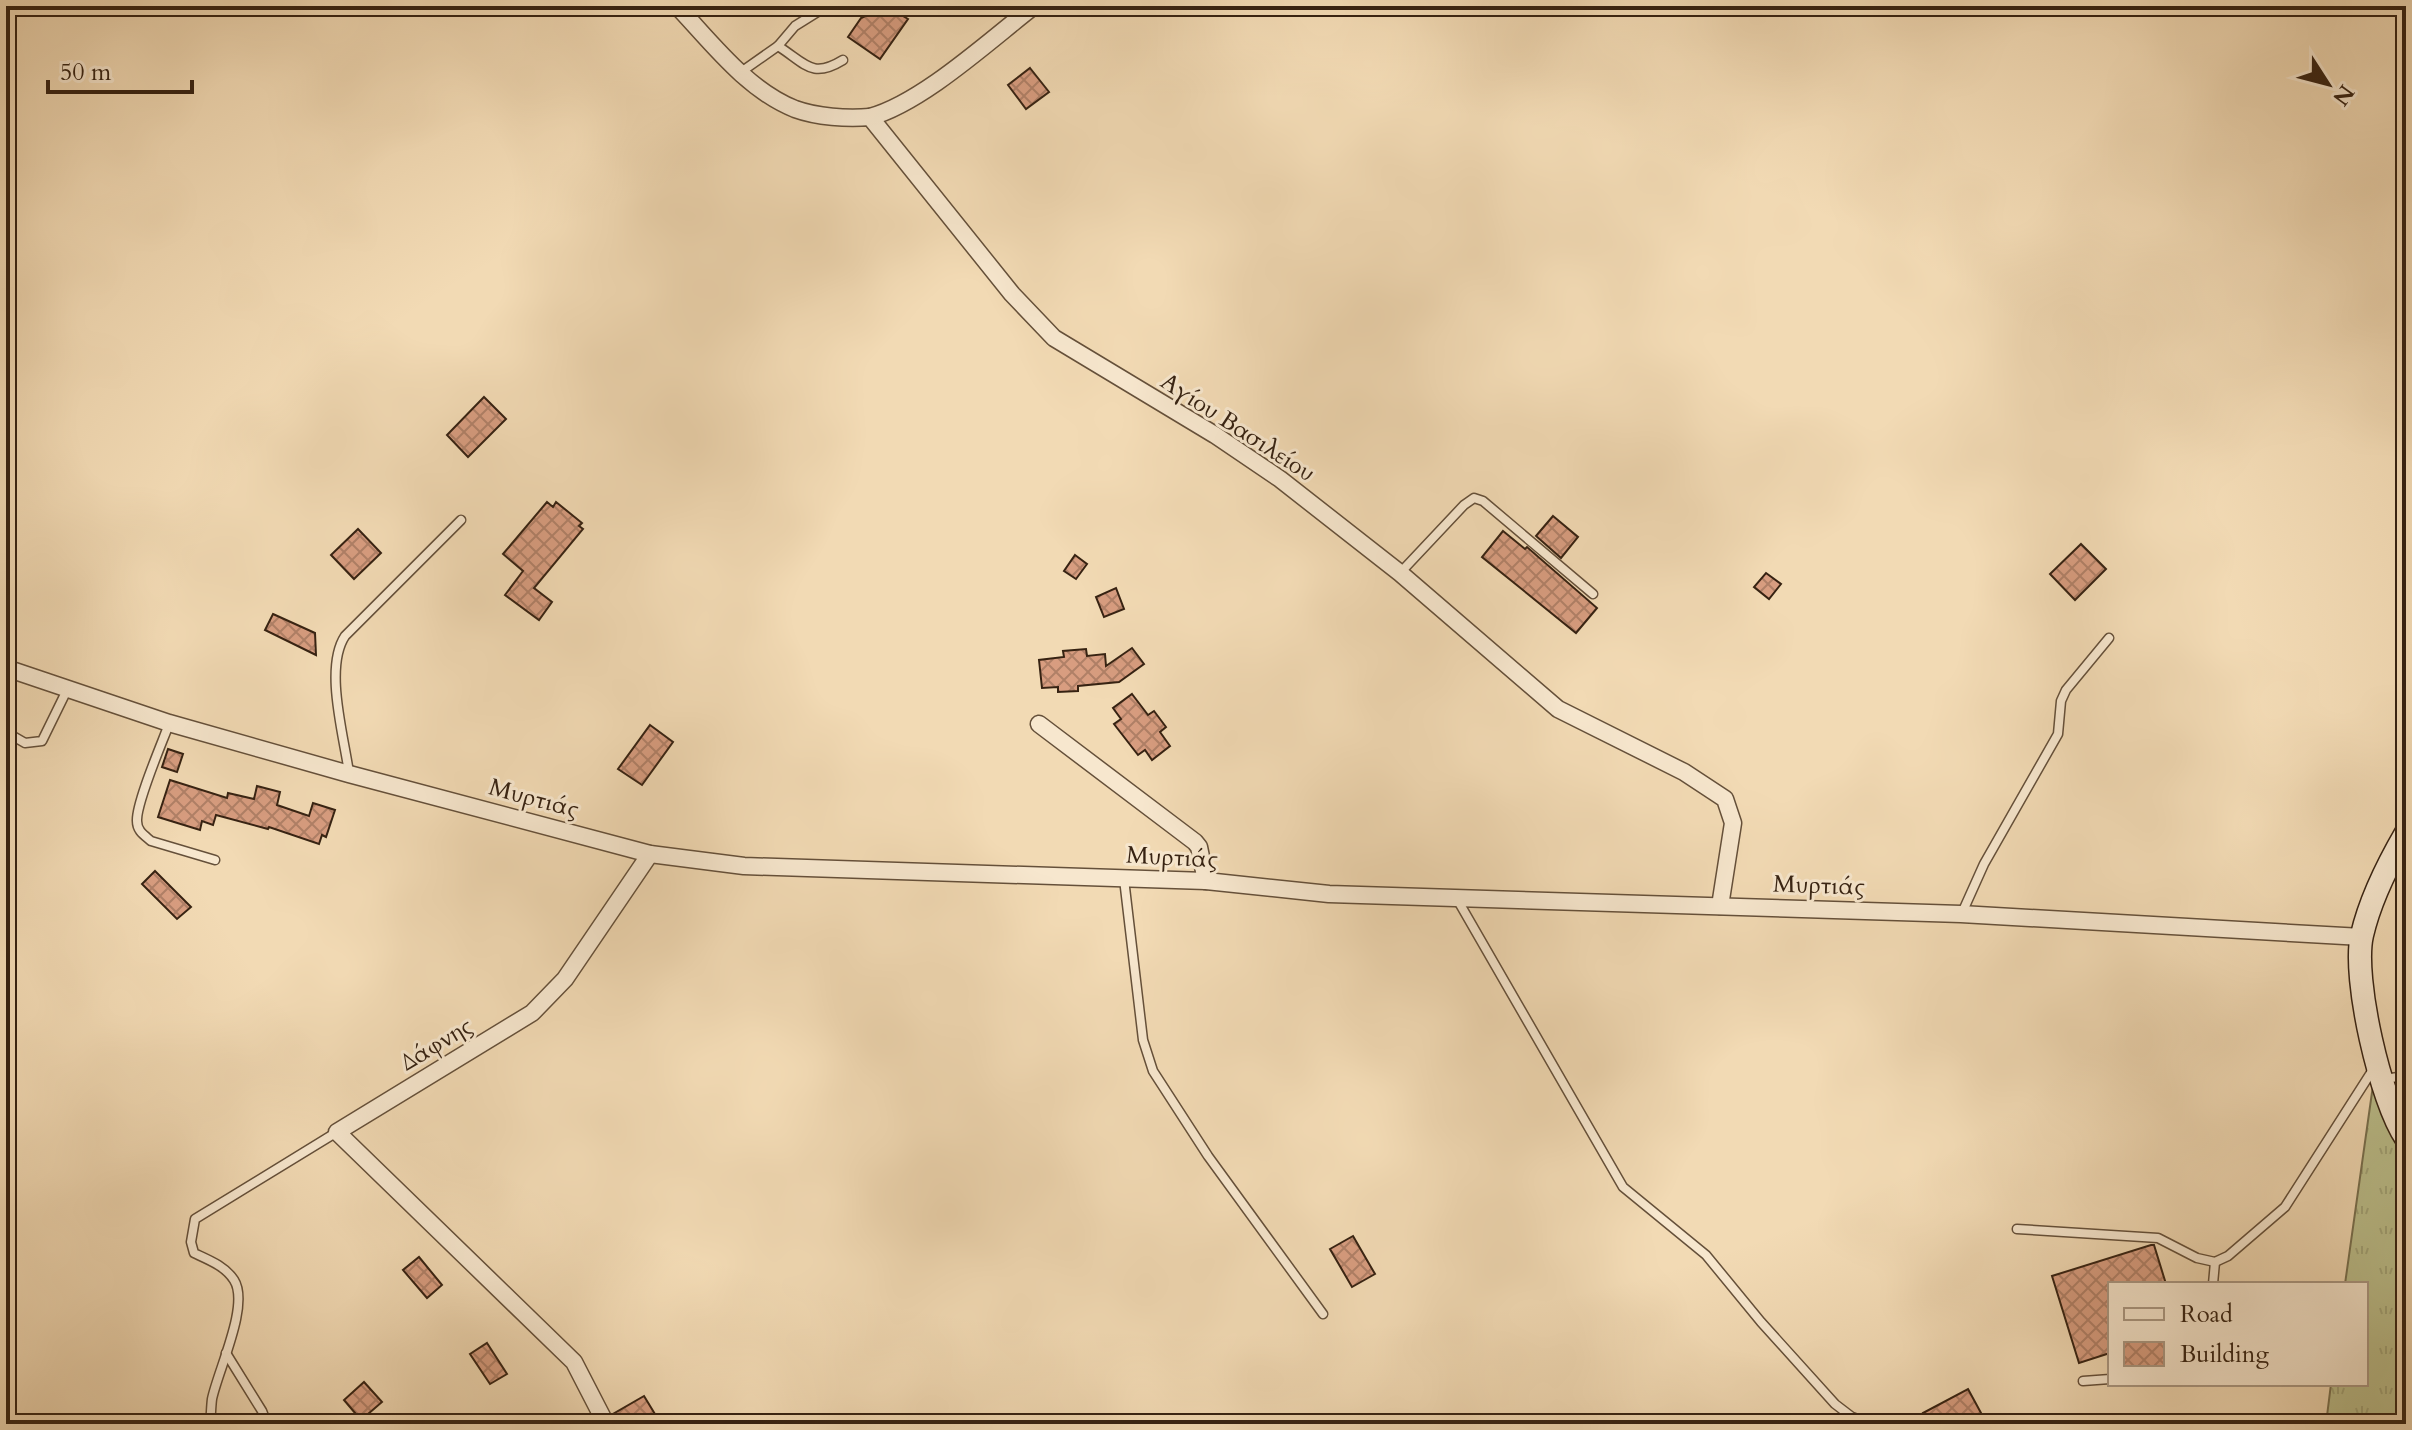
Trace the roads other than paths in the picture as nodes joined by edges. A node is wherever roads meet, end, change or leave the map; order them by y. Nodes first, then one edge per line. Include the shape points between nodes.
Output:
1 (677, 6) edge
2 (827, 6) edge
3 (843, 6) edge
4 (1034, 6) edge
5 (861, 11) dead end
6 (778, 46) junction
7 (843, 60) dead end
8 (741, 72) junction
9 (870, 117) junction
10 (461, 520) dead end
11 (1400, 573) junction
12 (1593, 594) dead end
13 (2109, 638) dead end
14 (6, 668) edge
15 (67, 690) junction
16 (169, 723) junction
17 (1039, 724) dead end
18 (6, 732) edge
19 (349, 774) junction
20 (2406, 833) edge
21 (650, 854) junction
22 (215, 860) dead end
23 (1124, 878) junction
24 (1206, 881) junction
25 (1457, 899) junction
26 (1720, 906) junction
27 (1961, 914) junction
28 (2362, 937) junction
29 (2379, 1071) junction
30 (2406, 1076) edge
31 (337, 1132) junction
32 (2406, 1138) edge
33 (2017, 1229) dead end
34 (2215, 1262) junction
35 (2213, 1282) edge
36 (1323, 1314) dead end
37 (226, 1353) junction
38 (2108, 1379) edge
39 (2083, 1381) dead end
40 (210, 1424) edge
41 (267, 1424) edge
42 (606, 1424) edge
43 (1870, 1424) edge

1 - 8 street
2 - 6 lane via 795,26
3 - 5 lane
4 - 9 street via 917,94 890,112
6 - 7 lane via 813,69 827,70
6 - 8 lane
8 - 9 street via 796,109
9 - 11 street, Αγίου Βασιλείου via 1012,294 1054,338 1280,479
10 - 19 lane via 338,648 337,689
11 - 12 lane via 1474,498
11 - 26 street, Αγίου Βασιλείου via 1558,709 1684,772 1725,799 1733,823
13 - 27 lane via 2066,690 2058,734
14 - 15 street, Μυρτιάς
15 - 16 street, Μυρτιάς
15 - 18 lane via 42,741 25,743
16 - 19 street, Μυρτιάς
16 - 22 lane via 137,825 151,841
17 - 24 street via 1195,842
19 - 21 street, Μυρτιάς
20 - 28 main road
21 - 23 street, Μυρτιάς via 744,866
21 - 31 street, Δάφνης via 565,979 532,1013
23 - 24 street, Μυρτιάς
23 - 36 lane via 1143,1040 1153,1071
24 - 25 street, Μυρτιάς via 1329,894
25 - 26 street, Μυρτιάς
25 - 43 lane via 1623,1187 1706,1255 1835,1404
26 - 27 street, Μυρτιάς
27 - 28 street, Μυρτιάς
28 - 29 main road via 2359,968
29 - 30 lane
29 - 32 main road
29 - 34 lane via 2285,1207
31 - 37 lane, Δάφνης via 195,1219 194,1253 224,1268 240,1293
31 - 42 street via 574,1362
33 - 34 lane via 2158,1238
34 - 35 lane
37 - 40 lane
37 - 41 lane
38 - 39 lane

